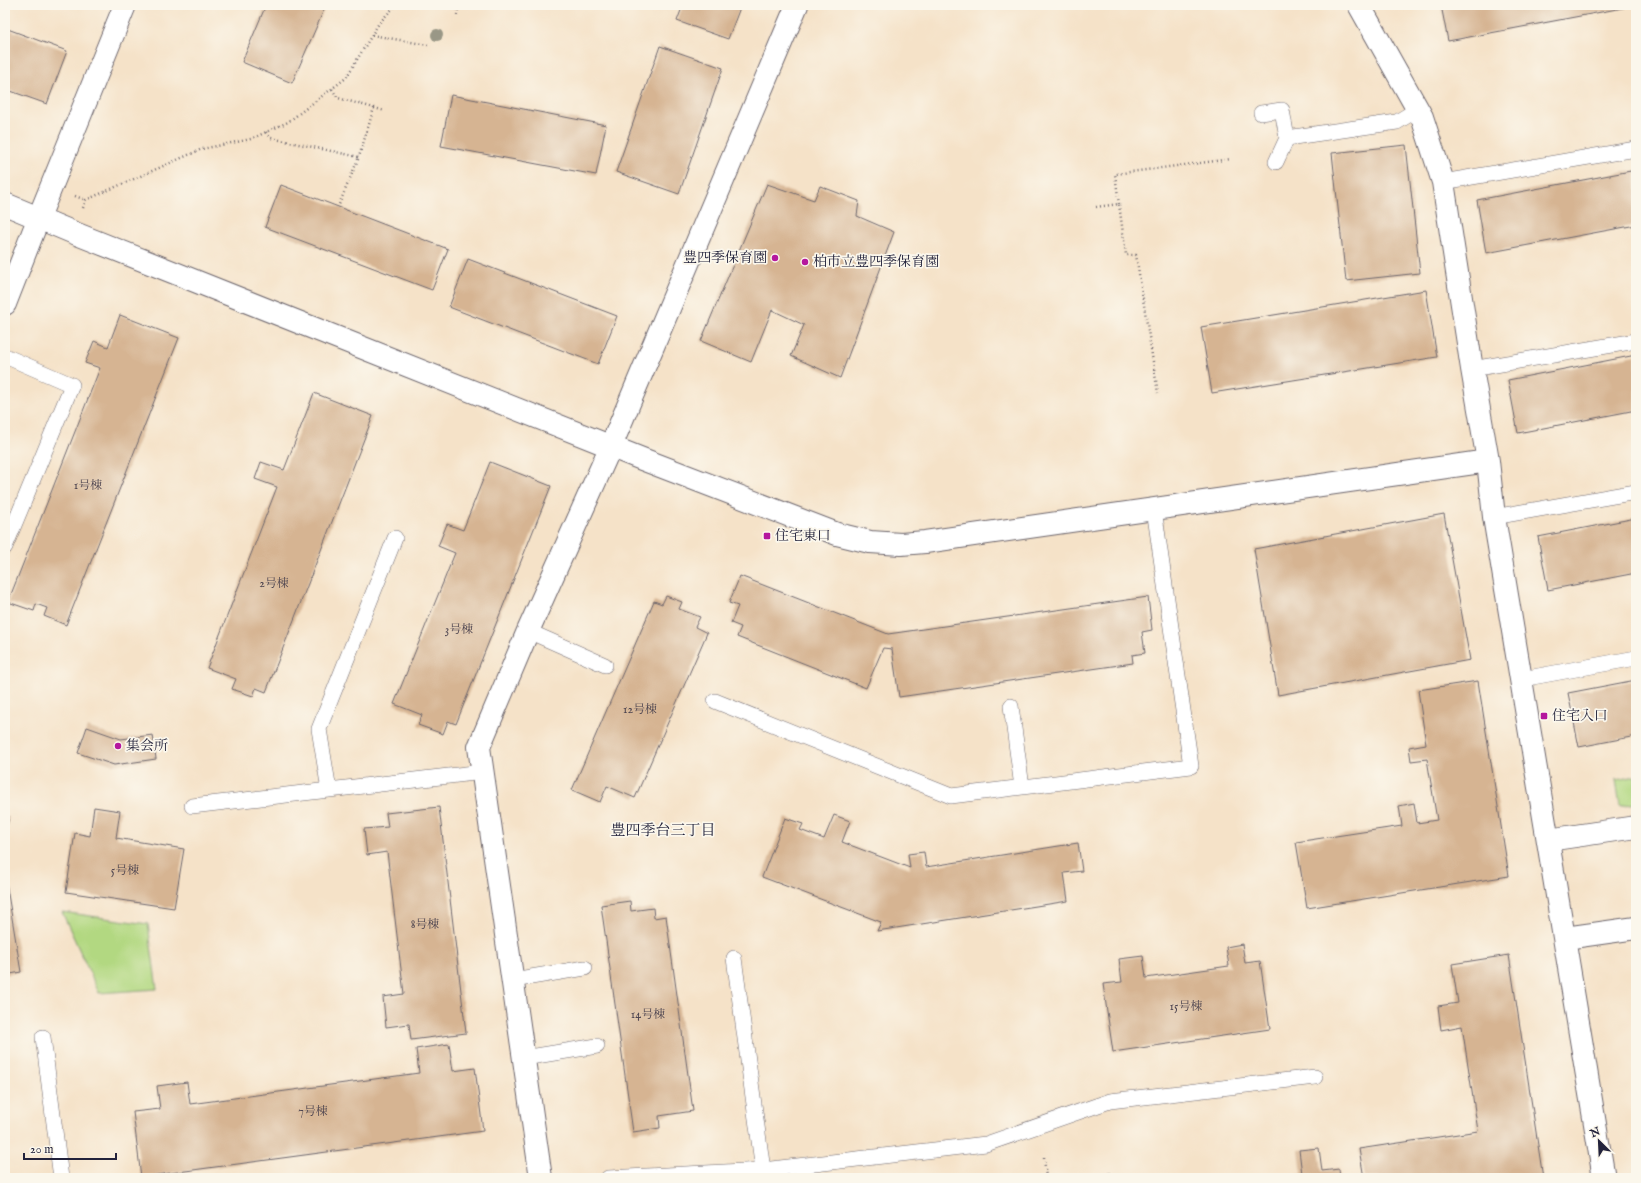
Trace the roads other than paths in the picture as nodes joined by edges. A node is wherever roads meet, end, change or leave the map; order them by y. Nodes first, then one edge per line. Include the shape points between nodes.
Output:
1 (797, 5) edge
2 (1359, 5) edge
3 (123, 6) edge
4 (1418, 109) junction
5 (1261, 113) dead end
6 (1287, 138) junction
7 (1636, 149) edge
8 (1276, 162) dead end
9 (1443, 182) junction
10 (5, 204) edge
11 (39, 217) junction
12 (5, 304) edge
13 (1636, 341) edge
14 (5, 356) edge
15 (1472, 369) junction
16 (611, 446) junction
17 (1488, 461) junction
18 (1636, 492) edge
19 (1154, 509) junction
20 (1494, 518) junction
21 (395, 538) dead end
22 (5, 547) edge
23 (528, 632) junction
24 (1636, 658) edge
25 (605, 664) dead end
26 (1522, 679) junction
27 (715, 700) dead end
28 (1011, 706) dead end
29 (483, 772) junction
30 (1022, 787) junction
31 (329, 790) junction
32 (192, 806) dead end
33 (1636, 827) edge
34 (1548, 840) junction
35 (1636, 928) edge
36 (1565, 938) junction
37 (734, 958) dead end
38 (585, 968) dead end
39 (513, 980) junction
40 (43, 1036) dead end
41 (597, 1046) dead end
42 (524, 1058) junction
43 (1315, 1077) dead end
44 (763, 1170) junction
45 (61, 1178) edge
46 (541, 1178) edge
47 (608, 1178) edge
48 (1604, 1178) edge

1 - 16 street
2 - 4 street
3 - 11 street
4 - 6 lane via 1397,122
4 - 9 street
5 - 6 lane via 1282,110
6 - 8 lane
7 - 9 lane
9 - 15 street
10 - 11 street
11 - 12 street
11 - 16 street
13 - 15 lane
14 - 22 lane via 72,385
15 - 17 street
16 - 19 street via 837,534 870,542 924,542
16 - 23 street
17 - 19 street
17 - 20 street
18 - 20 lane
19 - 30 lane via 1191,766
20 - 26 street
21 - 31 lane via 319,730
23 - 25 lane
23 - 29 street via 479,747
24 - 26 lane
26 - 34 street
27 - 30 lane via 951,796
28 - 30 lane
29 - 31 lane
29 - 39 street
31 - 32 lane
33 - 34 street
34 - 36 street
35 - 36 street
36 - 48 street
37 - 44 lane
38 - 39 lane
39 - 42 street
40 - 45 lane
41 - 42 lane
42 - 46 street
43 - 44 lane via 1110,1102 986,1144
44 - 47 lane

